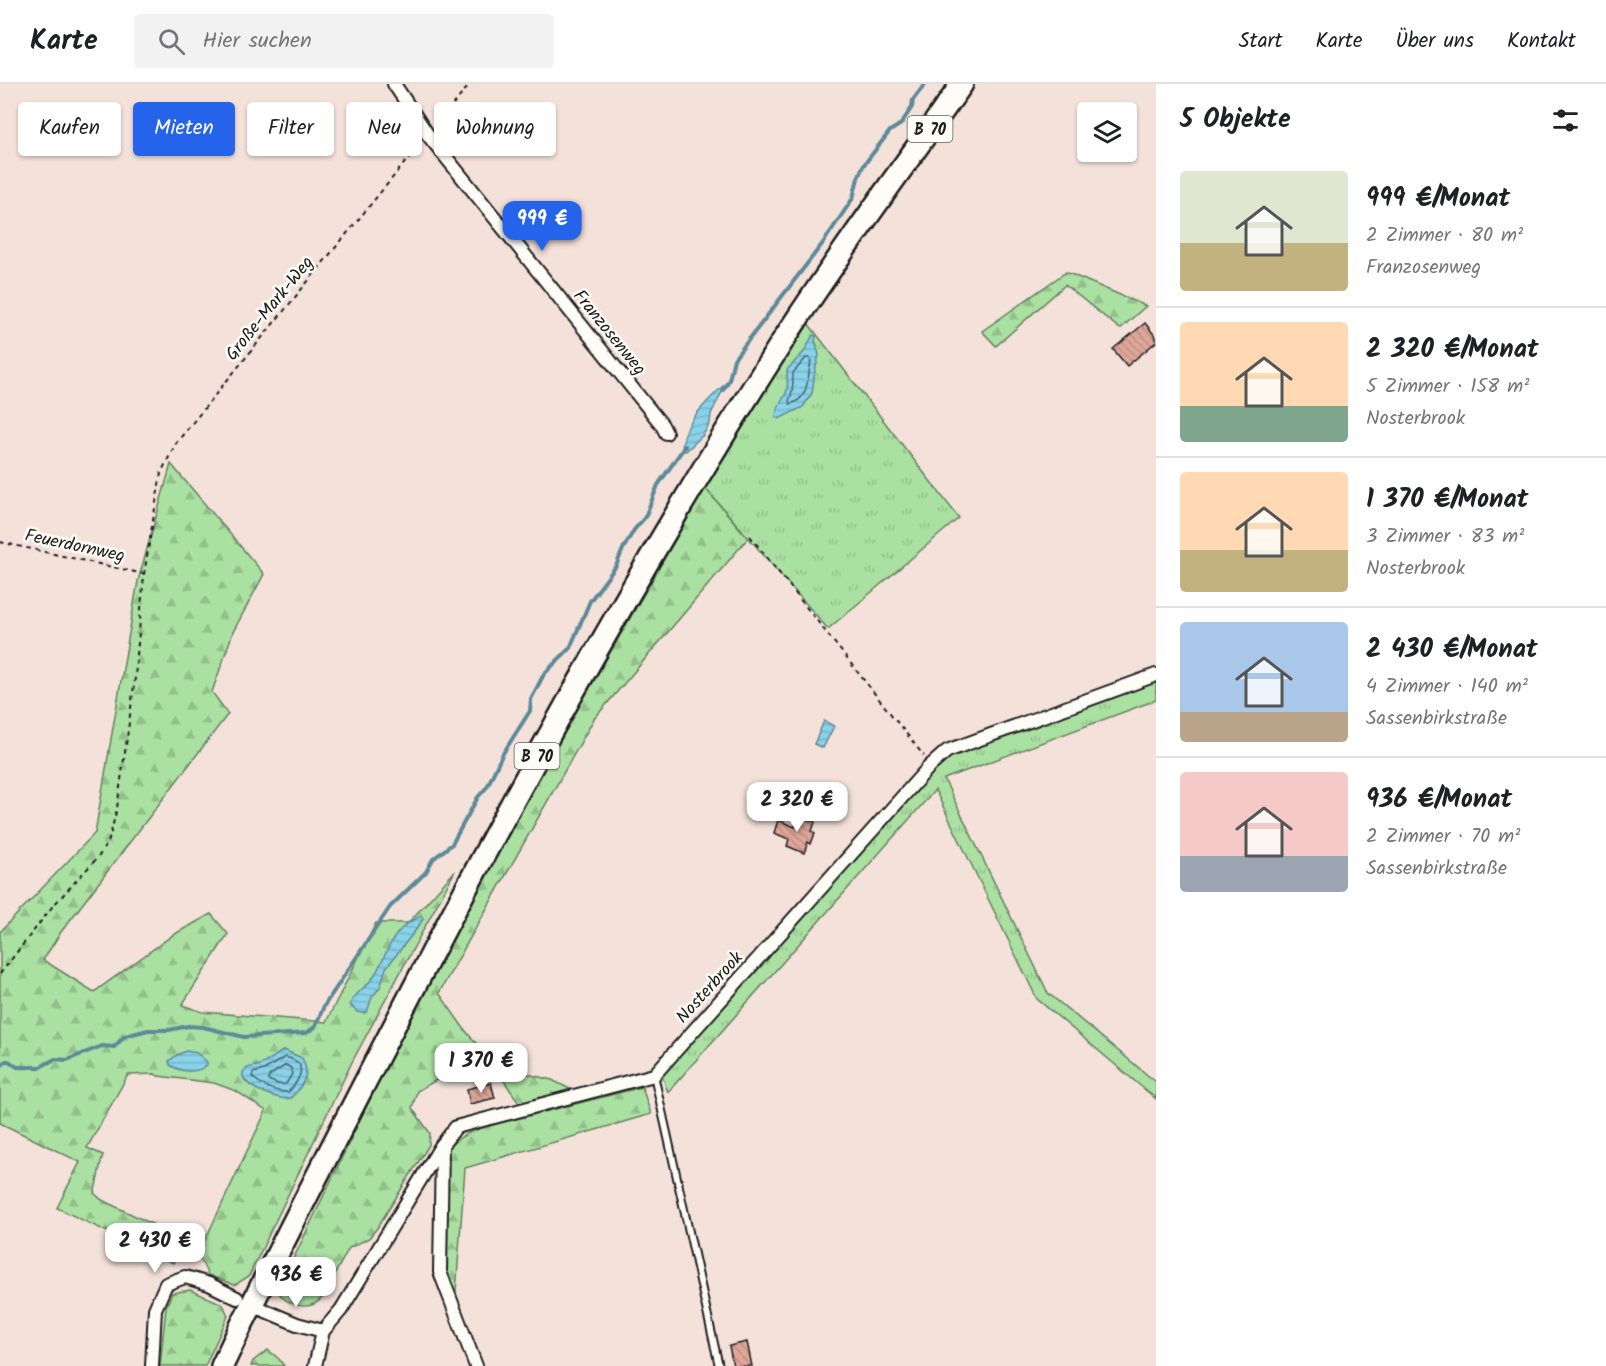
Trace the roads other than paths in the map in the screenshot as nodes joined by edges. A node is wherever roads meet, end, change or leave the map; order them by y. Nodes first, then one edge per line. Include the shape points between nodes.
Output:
1 (393, 84) edge
2 (962, 84) edge
3 (666, 433) dead end
4 (1156, 675) edge
5 (654, 1075) junction
6 (442, 1145) junction
7 (237, 1298) dead end
8 (261, 1310) dead end
9 (323, 1330) junction
10 (152, 1366) edge
11 (222, 1366) edge
12 (315, 1366) edge
13 (477, 1366) edge
14 (719, 1366) edge

1 - 3 street, Franzosenweg via 428,135
2 - 11 highway, B 70 via 785,338 603,639 415,983
4 - 5 street, Nosterbrook via 947,751
5 - 6 street via 456,1127
5 - 14 lane
6 - 9 street via 341,1311
6 - 13 street via 440,1272
7 - 10 street via 185,1277 166,1284 155,1309
8 - 9 street
9 - 12 street

